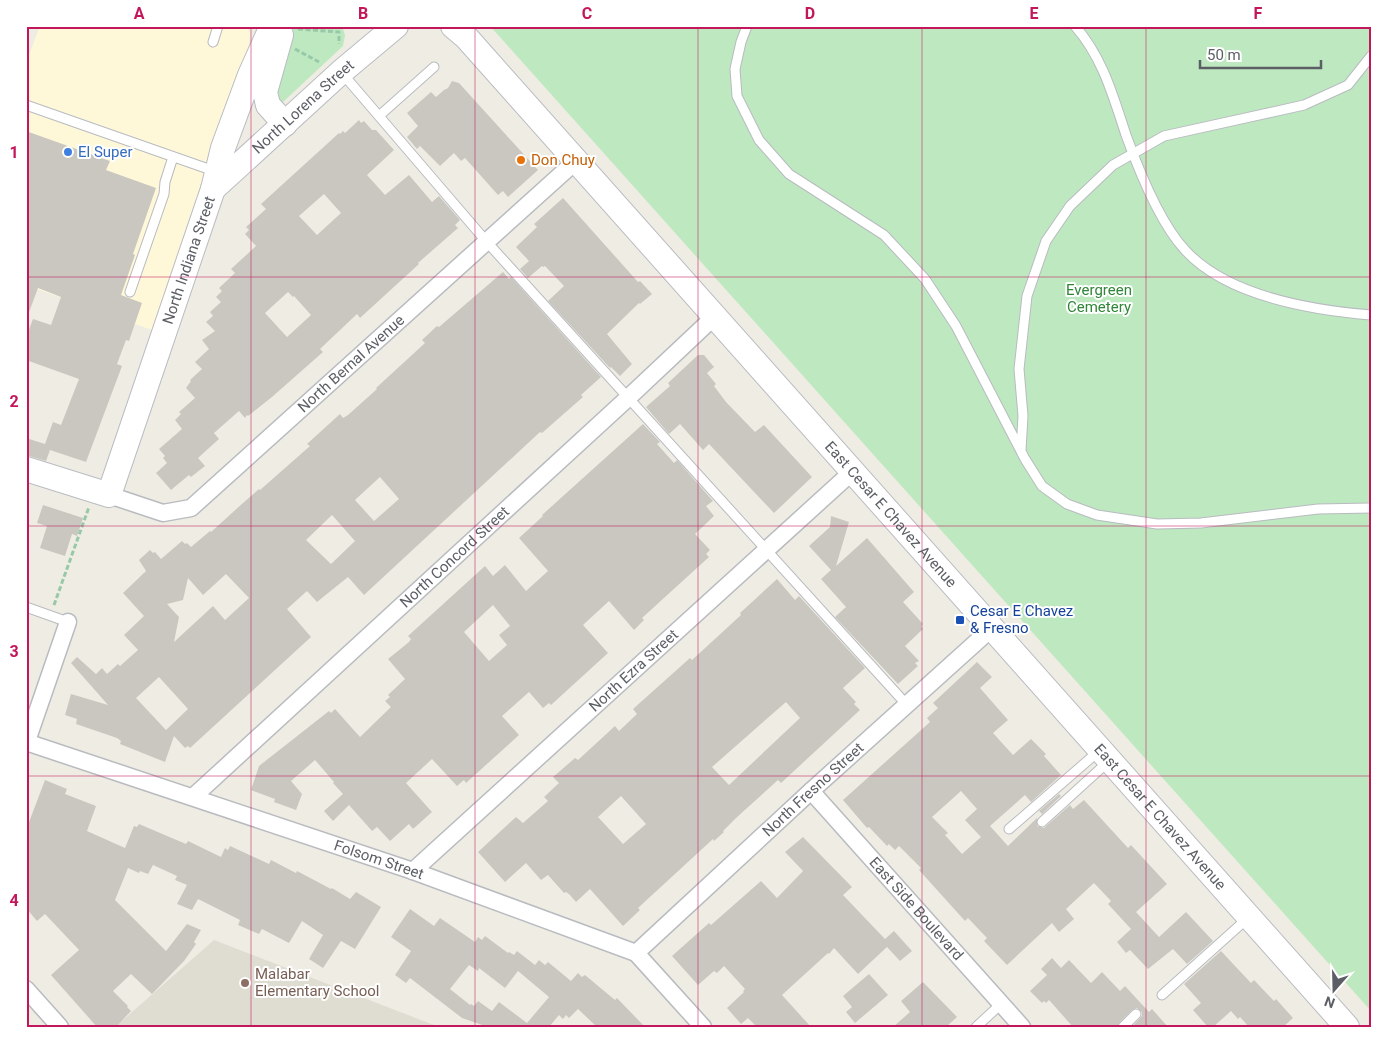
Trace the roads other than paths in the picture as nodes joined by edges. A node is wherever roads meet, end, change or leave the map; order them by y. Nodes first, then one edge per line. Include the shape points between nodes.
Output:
1 (218, 26) edge
2 (272, 26) edge
3 (396, 26) edge
4 (453, 26) edge
5 (747, 26) edge
6 (1075, 26) edge
7 (286, 36) edge
8 (213, 42) dead end
9 (1371, 56) edge
10 (434, 67) dead end
11 (341, 72) junction
12 (26, 105) edge
13 (379, 116) junction
14 (285, 124) junction
15 (1133, 153) junction
16 (173, 157) junction
17 (576, 161) junction
18 (215, 180) junction
19 (486, 241) junction
20 (130, 292) dead end
21 (1371, 315) edge
22 (714, 317) junction
23 (629, 397) junction
24 (1021, 450) junction
25 (26, 469) edge
26 (852, 472) junction
27 (102, 492) junction
28 (1371, 508) edge
29 (766, 550) junction
30 (26, 607) edge
31 (68, 622) joint
32 (992, 628) junction
33 (907, 705) junction
34 (26, 743) edge
35 (1105, 755) junction
36 (811, 791) junction
37 (193, 797) junction
38 (1042, 822) dead end
39 (1009, 829) dead end
40 (413, 871) junction
41 (1249, 917) junction
42 (636, 953) junction
43 (26, 989) edge
44 (1162, 996) dead end
45 (1001, 1004) junction
46 (1136, 1014) dead end
47 (60, 1027) edge
48 (702, 1027) edge
49 (976, 1027) edge
50 (1022, 1027) edge
51 (1123, 1027) edge
52 (1347, 1027) edge

1 - 8 lane
2 - 18 main road, North Indiana Street via 250,75 223,148
3 - 11 main road, North Lorena Street
4 - 17 main road, East Cesar E Chavez Avenue
5 - 24 lane via 735,69 737,96 759,140 789,174 884,235 925,279 956,326
6 - 15 lane via 1102,65
7 - 14 main road via 282,34 265,92 268,105
9 - 15 lane via 1348,85 1304,105 1164,136
10 - 13 lane
11 - 13 lane
11 - 14 main road, North Lorena Street
12 - 16 lane
13 - 19 lane
14 - 18 main road, North Lorena Street
15 - 21 lane via 1162,218 1184,249 1201,265 1230,283 1293,304
15 - 24 lane via 1113,165 1070,206 1046,241 1036,266 1027,296 1019,369 1023,416
16 - 18 lane
16 - 20 lane via 164,194
17 - 19 street, North Bernal Avenue
17 - 22 main road, East Cesar E Chavez Avenue
18 - 27 main road, North Indiana Street
19 - 23 lane
19 - 27 street, North Bernal Avenue via 191,508 163,513
22 - 23 street, North Concord Street
22 - 26 main road, East Cesar E Chavez Avenue
23 - 29 lane
23 - 37 street, North Concord Street
24 - 28 lane via 1042,486 1067,504 1097,515 1157,524 1200,523 1318,509
25 - 27 main road
26 - 29 street, North Ezra Street
26 - 32 main road, East Cesar E Chavez Avenue
29 - 33 lane
29 - 40 street, North Ezra Street
30 - 31 lane
31 - 34 street
32 - 33 street, North Fresno Street
32 - 35 main road, East Cesar E Chavez Avenue
33 - 36 street, North Fresno Street
34 - 37 street, Folsom Street
35 - 38 lane
35 - 39 lane
35 - 41 main road, East Cesar E Chavez Avenue
36 - 42 street, North Fresno Street
36 - 45 street, East Side Boulevard
37 - 40 street, Folsom Street
40 - 42 street, Folsom Street
41 - 44 lane
41 - 52 main road, East Cesar E Chavez Avenue
42 - 48 street, Folsom Street
43 - 47 street
45 - 49 lane
45 - 50 street, East Side Boulevard
46 - 51 lane

